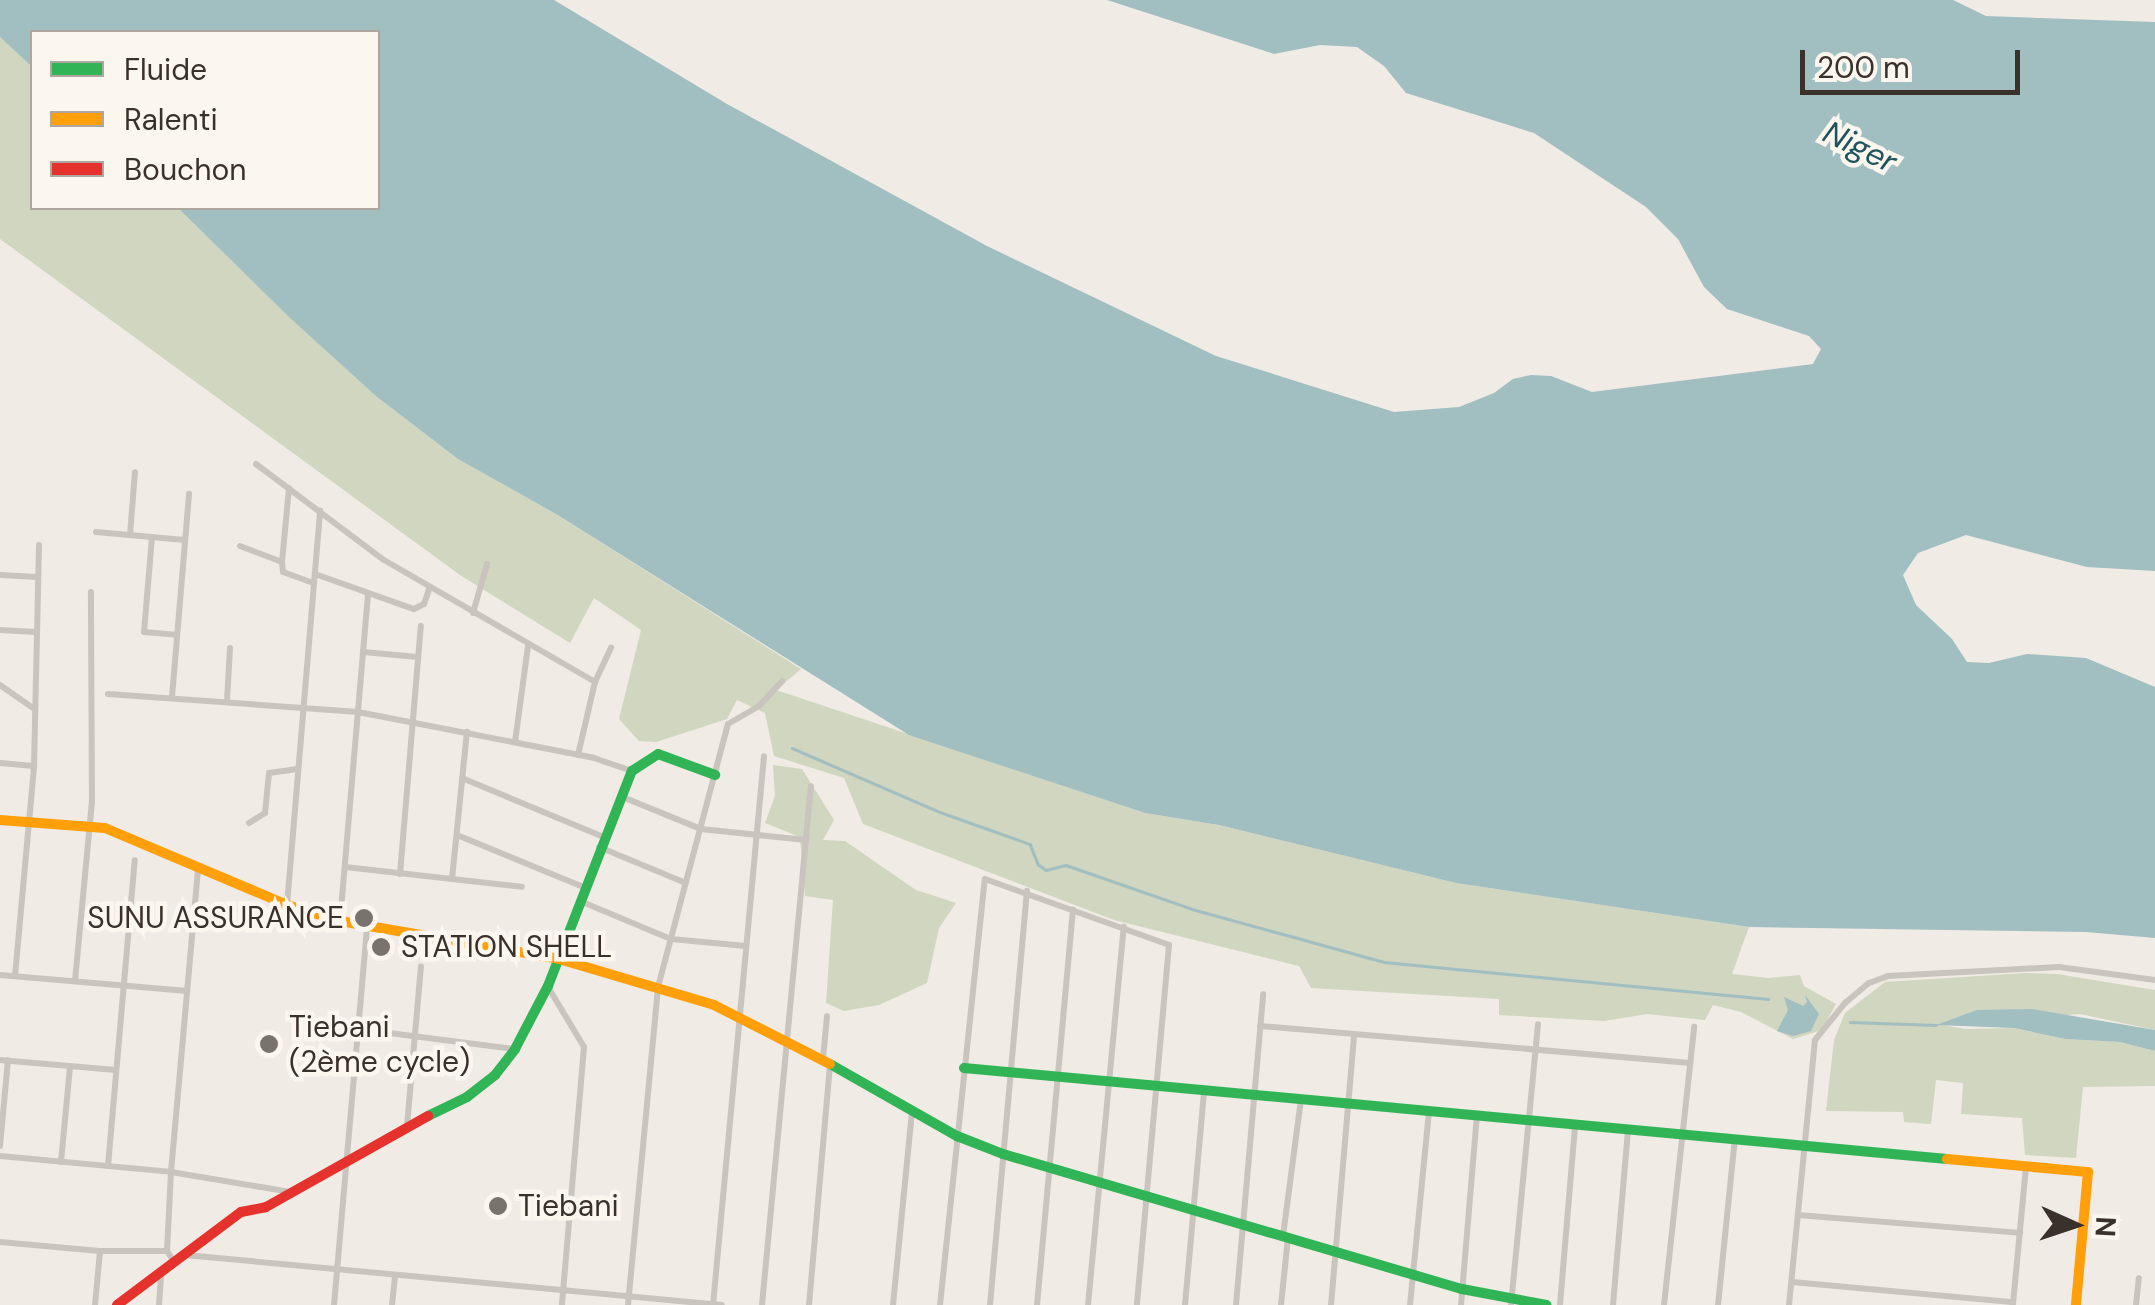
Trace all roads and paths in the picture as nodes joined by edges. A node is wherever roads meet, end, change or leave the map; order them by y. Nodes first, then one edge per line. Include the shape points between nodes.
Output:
1 (256, 464) dead end
2 (135, 472) dead end
3 (289, 488) junction
4 (189, 494) dead end
5 (320, 510) junction
6 (96, 532) dead end
7 (130, 535) junction
8 (152, 537) junction
9 (185, 540) junction
10 (39, 545) dead end
11 (240, 546) dead end
12 (282, 562) junction
13 (488, 564) dead end
14 (315, 574) junction
15 (0, 575) edge
16 (36, 577) junction
17 (314, 583) junction
18 (430, 587) junction
19 (91, 592) dead end
20 (368, 594) junction
21 (474, 613) junction
22 (422, 626) dead end
23 (0, 630) edge
24 (36, 632) junction
25 (177, 635) junction
26 (528, 646) junction
27 (230, 648) dead end
28 (611, 648) dead end
29 (363, 652) junction
30 (418, 657) junction
31 (782, 681) dead end
32 (595, 682) junction
33 (0, 684) edge
34 (108, 694) dead end
35 (172, 696) junction
36 (227, 701) junction
37 (303, 708) junction
38 (34, 709) junction
39 (358, 712) junction
40 (413, 722) junction
41 (467, 732) junction
42 (514, 742) junction
43 (578, 755) junction
44 (764, 756) dead end
45 (0, 763) edge
46 (34, 766) junction
47 (298, 768) junction
48 (632, 771) junction
49 (715, 775) junction
50 (462, 778) junction
51 (811, 786) dead end
52 (620, 796) junction
53 (0, 820) edge
54 (29, 822) junction
55 (249, 822) dead end
56 (90, 824) junction
57 (701, 829) junction
58 (457, 835) junction
59 (756, 835) junction
60 (806, 840) junction
61 (602, 842) junction
62 (136, 860) dead end
63 (345, 867) junction
64 (198, 870) junction
65 (400, 874) junction
66 (452, 880) junction
67 (686, 882) junction
68 (583, 887) junction
69 (522, 888) dead end
70 (1026, 892) junction
71 (578, 900) junction
72 (287, 905) junction
73 (1073, 910) junction
74 (340, 921) junction
75 (367, 927) junction
76 (1124, 927) junction
77 (671, 939) junction
78 (746, 946) junction
79 (559, 960) junction
80 (421, 967) dead end
81 (0, 974) edge
82 (15, 976) junction
83 (2155, 980) edge
84 (76, 982) junction
85 (124, 986) junction
86 (548, 986) junction
87 (658, 988) junction
88 (187, 992) junction
89 (1262, 994) dead end
90 (740, 1014) junction
91 (827, 1016) dead end
92 (1538, 1024) dead end
93 (1260, 1026) junction
94 (1694, 1027) dead end
95 (358, 1029) junction
96 (415, 1034) junction
97 (1354, 1034) junction
98 (787, 1040) junction
99 (514, 1049) junction
100 (1535, 1050) junction
101 (4, 1060) edge
102 (826, 1061) junction
103 (1690, 1063) junction
104 (70, 1066) junction
105 (964, 1068) junction
106 (116, 1070) junction
107 (1010, 1072) junction
108 (1058, 1076) junction
109 (1107, 1081) junction
110 (1157, 1086) junction
111 (1204, 1090) junction
112 (1254, 1094) junction
113 (1300, 1099) junction
114 (1348, 1104) junction
115 (912, 1110) junction
116 (1429, 1111) junction
117 (1478, 1116) junction
118 (1528, 1120) junction
119 (1575, 1124) junction
120 (406, 1126) junction
121 (1628, 1130) junction
122 (1682, 1134) junction
123 (957, 1136) junction
124 (1735, 1140) junction
125 (0, 1146) edge
126 (1805, 1146) junction
127 (1003, 1154) junction
128 (0, 1156) edge
129 (61, 1162) junction
130 (346, 1164) junction
131 (108, 1166) junction
132 (2026, 1166) junction
133 (1050, 1170) junction
134 (171, 1172) junction
135 (1098, 1184) junction
136 (291, 1192) junction
137 (1146, 1198) junction
138 (1193, 1211) junction
139 (1798, 1215) junction
140 (1243, 1225) junction
141 (2020, 1233) junction
142 (1285, 1237) junction
143 (0, 1242) edge
144 (100, 1251) junction
145 (1335, 1251) junction
146 (168, 1252) junction
147 (185, 1255) junction
148 (175, 1264) junction
149 (337, 1270) junction
150 (1413, 1274) junction
151 (162, 1275) junction
152 (395, 1278) junction
153 (2139, 1278) dead end
154 (1792, 1282) junction
155 (1462, 1289) junction
156 (564, 1290) junction
157 (629, 1301) edge
158 (1511, 1303) edge
159 (2013, 1304) edge
160 (95, 1305) edge
161 (117, 1305) edge
162 (159, 1305) edge
163 (334, 1305) edge
164 (392, 1305) edge
165 (562, 1305) edge
166 (713, 1305) edge
167 (722, 1305) edge
168 (762, 1305) edge
169 (809, 1305) edge
170 (893, 1305) edge
171 (940, 1305) edge
172 (990, 1305) edge
173 (1037, 1305) edge
174 (1088, 1305) edge
175 (1136, 1305) edge
176 (1185, 1305) edge
177 (1236, 1305) edge
178 (1281, 1305) edge
179 (1331, 1305) edge
180 (1410, 1305) edge
181 (1461, 1305) edge
182 (1547, 1305) edge
183 (1560, 1305) edge
184 (1613, 1305) edge
185 (1664, 1305) edge
186 (1718, 1305) edge
187 (1790, 1305) edge
188 (2076, 1305) edge
189 (2136, 1305) edge

1 - 3 street
2 - 7 street
3 - 5 street
3 - 12 street
4 - 9 street
5 - 14 street
5 - 18 street
6 - 7 street
7 - 8 street
8 - 9 street
8 - 25 street via 144,632
9 - 25 street
10 - 16 street
11 - 12 street
12 - 17 street via 284,572
13 - 21 street
14 - 17 street
14 - 20 street
15 - 16 street
16 - 24 street
17 - 37 street
18 - 20 street via 420,609
18 - 21 street
19 - 56 street
20 - 29 street
21 - 26 street
22 - 30 street
23 - 24 street
24 - 38 street
25 - 35 street
26 - 32 street
26 - 42 street
27 - 36 street
28 - 32 street
29 - 30 street
29 - 39 street
30 - 40 street
31 - 49 street via 759,706 728,724
32 - 43 street
33 - 38 street
34 - 35 street
35 - 36 street
36 - 37 street
37 - 39 street
37 - 47 street
38 - 46 street
39 - 40 street
39 - 63 street
40 - 41 street
40 - 65 street
41 - 42 street
41 - 50 street
42 - 43 street
43 - 48 street
44 - 59 street
45 - 46 street
46 - 54 street
47 - 55 street via 269,772 264,813
47 - 72 street
48 - 49 street via 658,754
48 - 52 street
49 - 57 street
50 - 58 street
50 - 61 street
51 - 60 street
52 - 57 street
52 - 61 street
53 - 54 street
54 - 56 street
54 - 82 street
56 - 64 street
56 - 84 street
57 - 59 street
57 - 67 street
58 - 66 street
58 - 68 street
59 - 60 street
59 - 78 street
60 - 98 street
61 - 67 street
61 - 68 street
62 - 85 street
63 - 65 street
63 - 74 street
64 - 72 street
64 - 88 street
65 - 66 street
66 - 69 street
67 - 77 street
68 - 71 street
70 - 73 street
70 - 105 street via 985,879
70 - 107 street
71 - 77 street
71 - 79 street
72 - 74 street
73 - 76 street
73 - 108 street
74 - 75 street
75 - 79 street
75 - 95 street
76 - 109 street
76 - 110 street via 1170,945
77 - 78 street
77 - 87 street
78 - 90 street
79 - 86 street
79 - 87 street
80 - 96 street
81 - 82 street
82 - 84 street
83 - 126 street via 2059,967 1888,976 1868,983 1815,1040
84 - 85 street
85 - 88 street
85 - 106 street
86 - 99 street
86 - 156 street via 584,1047
87 - 90 street
87 - 157 street
88 - 134 street
89 - 93 street
90 - 98 street
90 - 166 street
91 - 102 street
92 - 100 street
93 - 97 street
93 - 112 street
94 - 103 street
95 - 96 street
95 - 130 street
96 - 99 street
96 - 120 street
97 - 100 street
97 - 114 street
98 - 102 street
98 - 168 street
99 - 120 street via 495,1076 467,1096
100 - 103 street
100 - 118 street
101 - 104 street
101 - 125 street
102 - 115 street
102 - 169 street
103 - 122 street
104 - 106 street
104 - 129 street
105 - 107 street
105 - 123 street
106 - 131 street
107 - 108 street
107 - 127 street
108 - 109 street
108 - 133 street
109 - 110 street
109 - 135 street
110 - 111 street
110 - 137 street
111 - 112 street
111 - 138 street
112 - 113 street
112 - 140 street
113 - 114 street
113 - 142 street
114 - 116 street
114 - 145 street
115 - 123 street
115 - 170 street
116 - 117 street
116 - 150 street
117 - 118 street
117 - 155 street
118 - 119 street
118 - 158 street
119 - 121 street
119 - 183 street
120 - 130 street
121 - 122 street
121 - 184 street
122 - 124 street
122 - 185 street
123 - 127 street
123 - 171 street
124 - 126 street
124 - 186 street
126 - 132 street
126 - 139 street
127 - 133 street
127 - 172 street
128 - 129 street
129 - 131 street
130 - 136 street
130 - 149 street
131 - 134 street
132 - 141 street
132 - 188 street via 2088,1172
133 - 135 street
133 - 173 street
134 - 136 street
134 - 146 street
135 - 137 street
135 - 174 street
136 - 147 street via 242,1212
137 - 138 street
137 - 175 street
138 - 140 street
138 - 176 street
139 - 141 street
139 - 154 street
140 - 142 street
140 - 177 street
141 - 159 street
142 - 145 street
142 - 178 street
143 - 144 street
144 - 146 street
144 - 160 street
145 - 150 street
145 - 179 street
146 - 148 street
147 - 148 street
147 - 149 street
148 - 151 street
149 - 152 street
149 - 163 street
150 - 155 street
150 - 180 street
151 - 161 street
151 - 162 street
152 - 156 street
152 - 164 street
153 - 189 street
154 - 159 street
154 - 187 street
155 - 158 street
155 - 181 street
156 - 157 street
156 - 165 street
157 - 166 street
158 - 182 street
166 - 167 street

